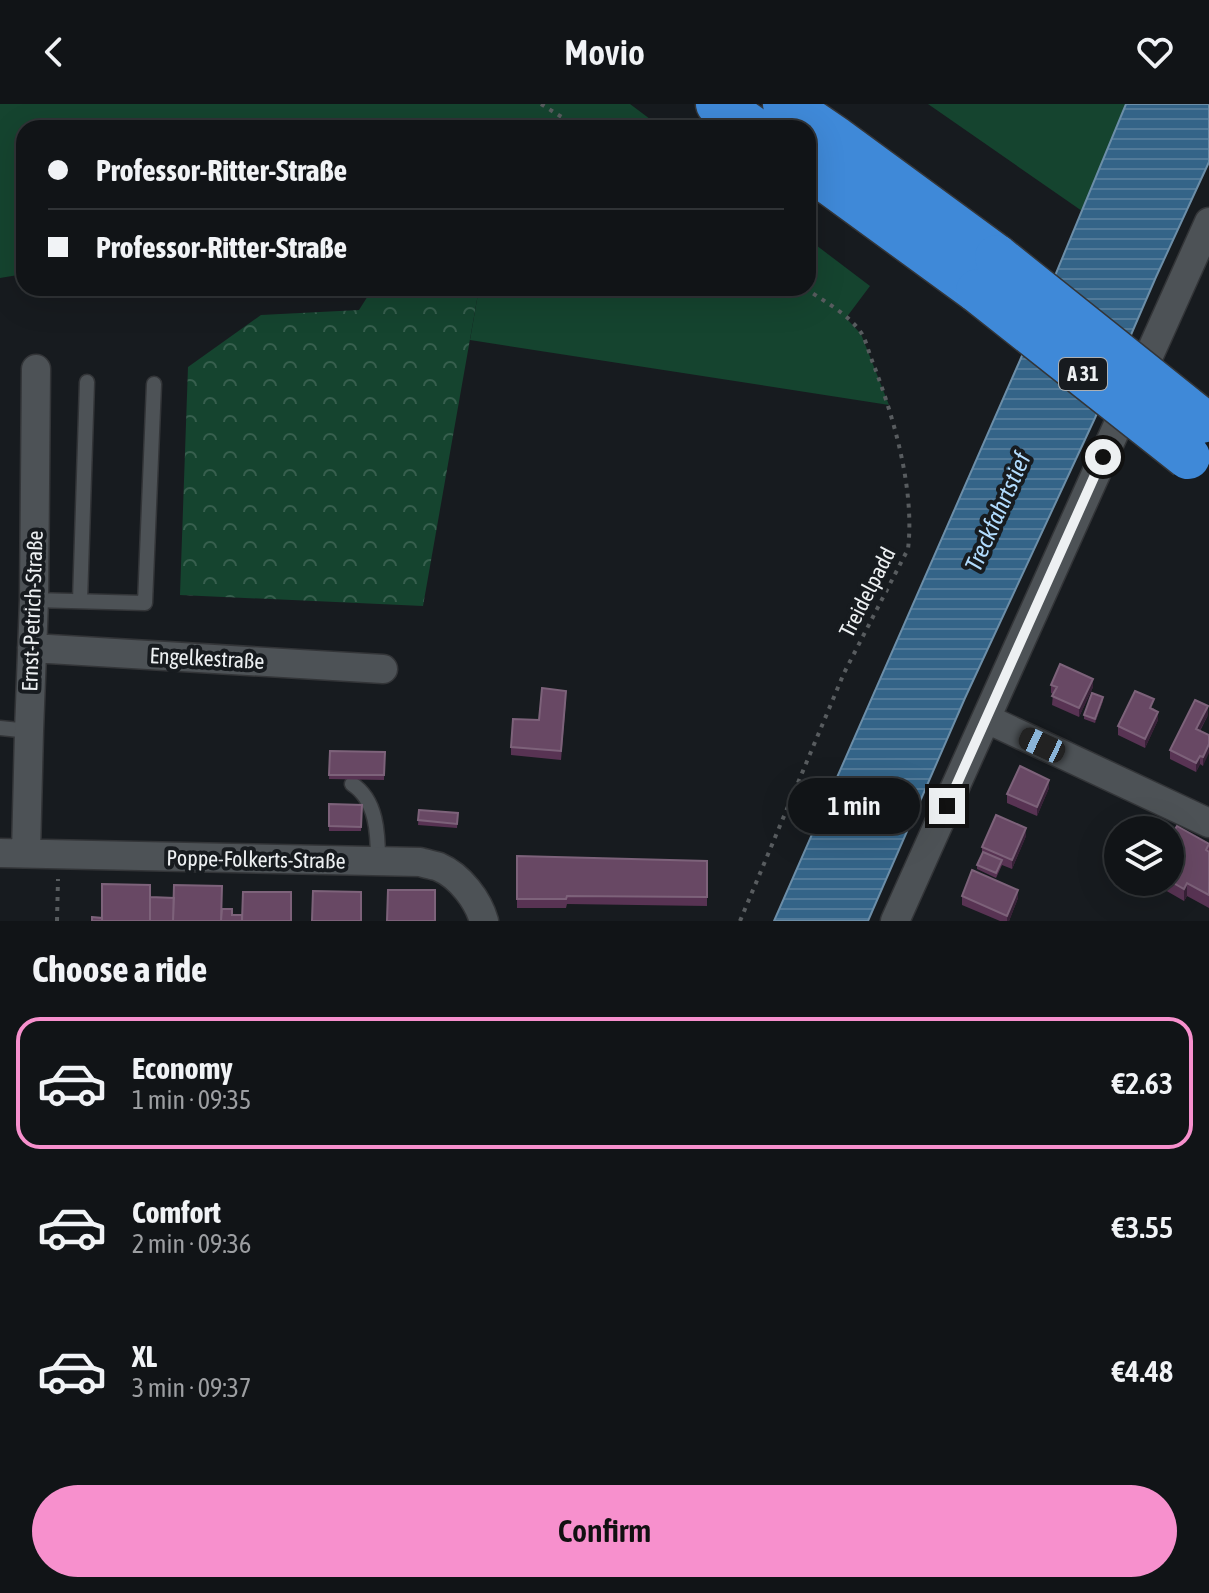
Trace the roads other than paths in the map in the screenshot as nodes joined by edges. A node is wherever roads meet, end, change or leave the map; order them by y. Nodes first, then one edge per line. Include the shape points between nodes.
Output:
1 (718, 104) edge
2 (785, 104) edge
3 (741, 120) edge
4 (808, 120) edge
5 (816, 125) edge
6 (816, 172) edge
7 (1209, 222) edge
8 (987, 274) junction
9 (36, 369) dead end
10 (87, 382) dead end
11 (154, 384) dead end
12 (1202, 445) edge
13 (34, 600) junction
14 (80, 601) junction
15 (32, 648) junction
16 (383, 669) dead end
17 (987, 719) junction
18 (0, 728) edge
19 (29, 731) junction
20 (352, 784) edge
21 (1209, 823) edge
22 (13, 853) edge
23 (378, 861) junction
24 (484, 921) edge
25 (895, 921) edge

1 - 3 highway
2 - 4 highway, A 31
5 - 8 highway, A 31
6 - 8 highway, A 31
7 - 17 street
8 - 12 highway, A 31, bridge
9 - 13 street, Ernst-Petrich-Straße
10 - 14 lane
11 - 14 lane via 145,603
13 - 14 lane
13 - 15 street, Ernst-Petrich-Straße
15 - 16 street, Engelkestraße
15 - 19 street, Ernst-Petrich-Straße
17 - 21 street
17 - 25 street
18 - 19 lane
19 - 22 street, Ernst-Petrich-Straße
20 - 23 lane via 376,822
22 - 23 street, Poppe-Folkerts-Straße
23 - 24 street, Poppe-Folkerts-Straße via 439,867 473,897

